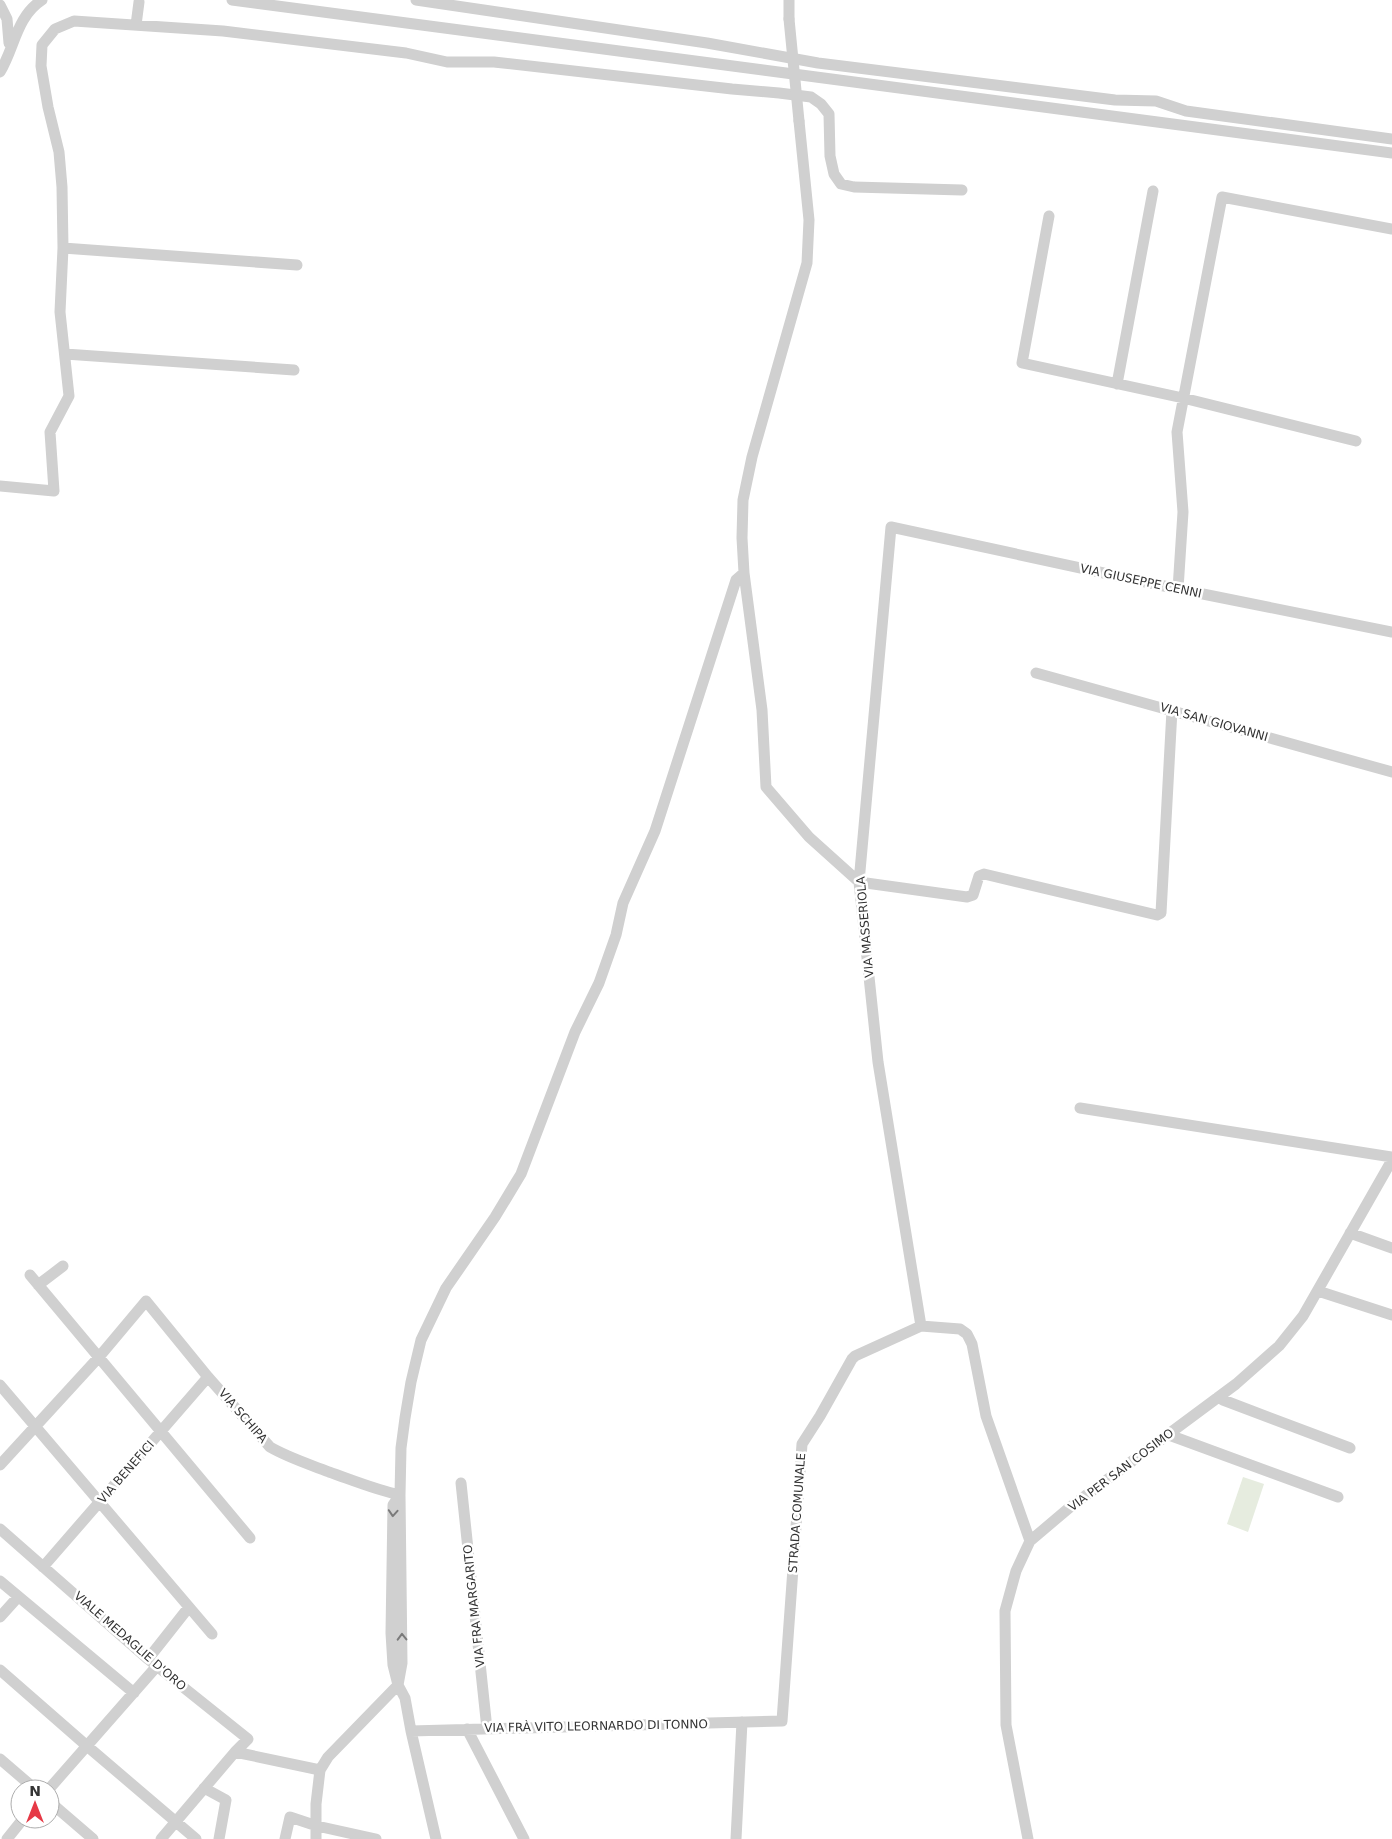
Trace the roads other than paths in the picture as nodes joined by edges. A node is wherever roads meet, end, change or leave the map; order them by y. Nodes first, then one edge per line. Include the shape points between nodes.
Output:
1 (42, 0) edge
2 (232, 0) edge
3 (416, 0) edge
4 (789, 0) edge
5 (139, 2) dead end
6 (0, 4) edge
7 (136, 25) junction
8 (10, 50) junction
9 (0, 72) edge
10 (1392, 139) edge
11 (1392, 153) edge
12 (962, 190) dead end
13 (1153, 191) dead end
14 (1049, 216) dead end
15 (1392, 229) edge
16 (63, 248) junction
17 (297, 265) dead end
18 (65, 354) junction
19 (294, 370) dead end
20 (1117, 384) junction
21 (1183, 398) junction
22 (1356, 441) dead end
23 (0, 486) edge
24 (891, 527) joint
25 (744, 574) junction
26 (1178, 589) junction
27 (1392, 632) edge
28 (1036, 673) dead end
29 (1172, 710) junction
30 (1392, 772) edge
31 (859, 882) junction
32 (1080, 1108) dead end
33 (1392, 1159) edge
34 (1350, 1233) junction
35 (1392, 1248) edge
36 (63, 1266) dead end
37 (30, 1275) dead end
38 (38, 1285) junction
39 (1318, 1291) junction
40 (1392, 1315) edge
41 (921, 1326) junction
42 (99, 1357) junction
43 (208, 1377) junction
44 (0, 1386) edge
45 (1218, 1397) junction
46 (35, 1426) junction
47 (161, 1432) junction
48 (1169, 1435) junction
49 (1350, 1448) dead end
50 (0, 1465) edge
51 (461, 1483) dead end
52 (400, 1494) junction
53 (1338, 1497) dead end
54 (100, 1502) junction
55 (0, 1529) edge
56 (250, 1538) dead end
57 (1030, 1541) junction
58 (43, 1567) junction
59 (0, 1581) edge
60 (18, 1597) junction
61 (189, 1607) junction
62 (0, 1617) edge
63 (212, 1634) dead end
64 (152, 1662) junction
65 (0, 1670) edge
66 (398, 1685) junction
67 (134, 1693) junction
68 (742, 1722) junction
69 (782, 1722) joint
70 (467, 1729) junction
71 (487, 1729) junction
72 (411, 1731) junction
73 (87, 1746) junction
74 (235, 1752) junction
75 (0, 1759) edge
76 (320, 1770) junction
77 (23, 1779) edge
78 (58, 1779) edge
79 (204, 1788) junction
80 (60, 1811) edge
81 (176, 1821) junction
82 (317, 1826) junction
83 (16, 1829) edge
84 (7, 1839) edge
85 (93, 1839) edge
86 (161, 1839) edge
87 (196, 1839) edge
88 (219, 1839) edge
89 (285, 1839) edge
90 (316, 1839) edge
91 (376, 1839) edge
92 (436, 1839) edge
93 (524, 1839) edge
94 (736, 1839) edge
95 (1028, 1839) edge

1 - 8 street via 23,19
2 - 11 street
3 - 10 street via 708,42 818,63 1115,100 1156,101 1186,110
4 - 25 street, bridge via 809,220 807,263 752,457 744,500
5 - 7 street
6 - 8 street via 6,19
7 - 12 street via 223,31 397,52 446,62 494,62 811,98 829,114 830,156 834,174 841,184
7 - 16 street via 74,21 55,29 42,45 40,66 59,152
8 - 9 street
13 - 20 street
14 - 20 street via 1022,363
15 - 21 street via 1222,197
16 - 17 street
16 - 18 street via 60,312
18 - 19 street
18 - 23 street via 69,396 50,432 54,491
20 - 21 street
21 - 22 street
21 - 26 street via 1177,432 1183,512
24 - 26 street, VIA GIUSEPPE CENNI
24 - 31 street, VIA MASSERIOLA
25 - 31 street via 762,710 766,787 809,836
25 - 52 street via 736,580 655,831 623,903 599,983 576,1032 521,1174 446,1288 421,1340 405,1418
26 - 27 street, VIA GIUSEPPE CENNI
28 - 29 street, VIA SAN GIOVANNI
29 - 30 street, VIA SAN GIOVANNI
29 - 31 street via 1161,913 1157,915 984,874 979,876 973,895 967,897
31 - 41 street, VIA MASSERIOLA via 878,1062
32 - 33 street
33 - 34 street, VIA PER SAN COSIMO
34 - 35 street
34 - 39 street, VIA PER SAN COSIMO
36 - 38 street
37 - 38 street
38 - 42 street
39 - 40 street
39 - 45 street, VIA PER SAN COSIMO via 1280,1346
41 - 57 street, STRADA COMUNALE via 960,1328 967,1334 972,1344 986,1416
41 - 69 street, STRADA COMUNALE via 852,1359 802,1444
42 - 43 street, VIA SCHIPA via 146,1301
42 - 46 street
42 - 47 street
43 - 47 street, VIA BENEFICI
43 - 52 street, VIA SCHIPA via 270,1447 342,1476
44 - 46 street
45 - 48 street, VIA PER SAN COSIMO
45 - 49 street
46 - 50 street
46 - 54 street
47 - 54 street, VIA BENEFICI
47 - 56 street
48 - 53 street
48 - 57 street, VIA PER SAN COSIMO via 1069,1508
51 - 71 street, VIA FRA MARGARITO
52 - 66 street via 402,1663
54 - 58 street, VIA BENEFICI
54 - 61 street
55 - 58 street, VIALE MEDAGLIE D'ORO
57 - 95 street, VIA PER SAN COSIMO via 1016,1571 1005,1611 1006,1725
58 - 64 street, VIALE MEDAGLIE D'ORO
59 - 60 street
60 - 62 street
60 - 67 street
61 - 63 street
61 - 64 street
64 - 67 street
64 - 74 street, VIALE MEDAGLIE D'ORO via 248,1739
65 - 73 street
66 - 72 street via 406,1698
66 - 76 street via 328,1757
67 - 73 street
68 - 69 street, VIA FRÀ VITO LEORNARDO DI TONNO
68 - 71 street, VIA FRÀ VITO LEORNARDO DI TONNO
68 - 94 street
70 - 71 street, VIA FRÀ VITO LEORNARDO DI TONNO
70 - 72 street, VIA FRÀ VITO LEORNARDO DI TONNO
70 - 93 street
72 - 92 street
73 - 78 street
73 - 81 street
74 - 76 street
74 - 79 street
75 - 77 street
76 - 82 street
79 - 81 street
79 - 88 street via 226,1800
80 - 85 street
81 - 86 street
81 - 87 street
82 - 89 street via 290,1817
82 - 90 street
82 - 91 street
83 - 84 street

